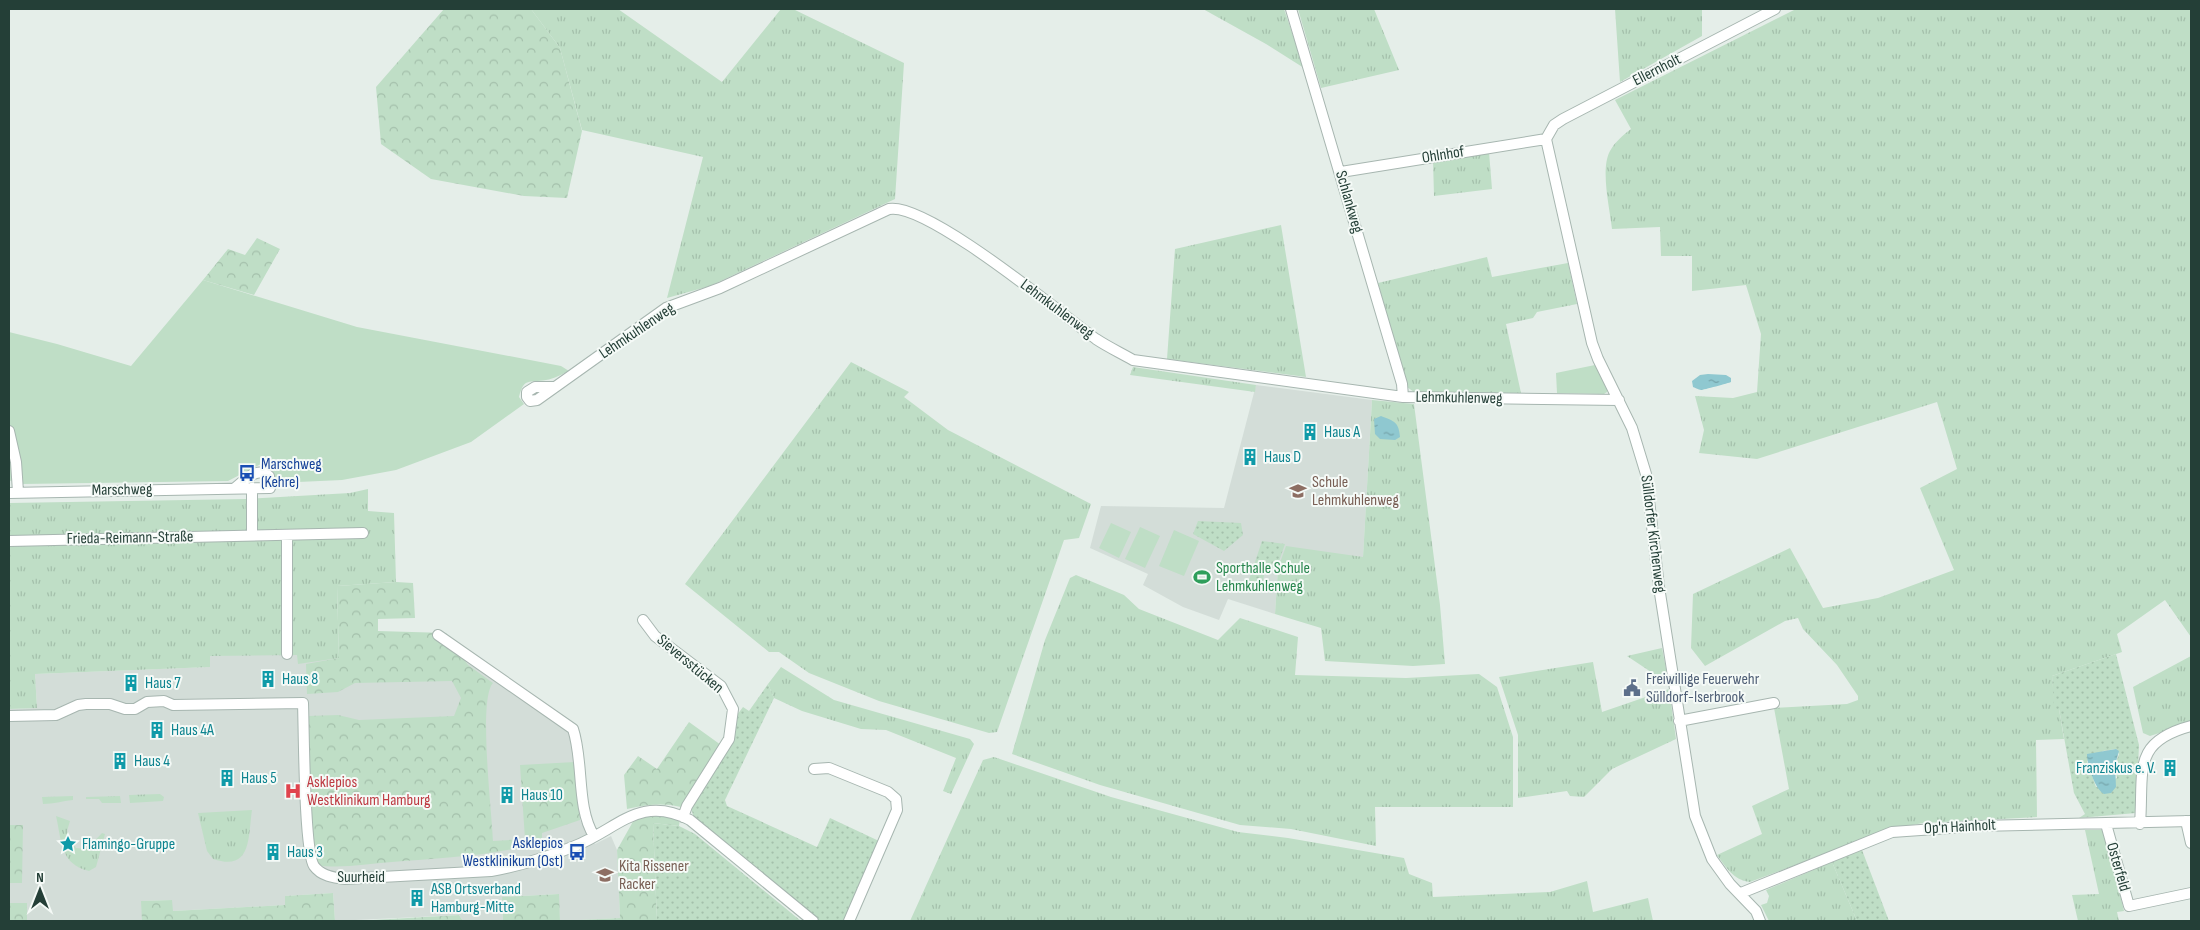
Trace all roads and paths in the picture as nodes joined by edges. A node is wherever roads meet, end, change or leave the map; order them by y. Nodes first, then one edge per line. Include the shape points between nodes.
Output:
1 (1290, 9) edge
2 (1775, 9) edge
3 (1546, 139) junction
4 (1341, 172) junction
5 (554, 387) dead end
6 (1403, 397) junction
7 (1619, 400) junction
8 (9, 431) edge
9 (235, 488) junction
10 (252, 488) junction
11 (14, 492) edge
12 (363, 533) dead end
13 (252, 534) junction
14 (287, 535) junction
15 (9, 541) edge
16 (643, 620) dead end
17 (438, 635) dead end
18 (287, 654) dead end
19 (1774, 703) dead end
20 (9, 716) edge
21 (1679, 721) junction
22 (2191, 726) edge
23 (814, 768) dead end
24 (683, 817) junction
25 (2189, 821) edge
26 (2106, 824) junction
27 (2140, 824) junction
28 (594, 836) junction
29 (2191, 843) edge
30 (1741, 893) junction
31 (2191, 893) edge
32 (812, 921) edge
33 (849, 921) edge
34 (1760, 921) edge

1 - 4 street, Schlankweg
2 - 3 street, Ellernholt via 1563,119 1549,131
3 - 4 street, Ohlnhof
3 - 7 street, Sülldorfer Kirchenweg via 1592,342
4 - 6 street, Schlankweg
5 - 6 street, Lehmkuhlenweg via 666,308 720,288 896,207 967,243 1099,340 1132,360
6 - 7 street, Lehmkuhlenweg
7 - 21 street, Sülldorfer Kirchenweg via 1632,428 1646,474
8 - 11 street via 16,462
9 - 10 street, Marschweg
9 - 10 street, Marschweg via 255,473 262,472 268,476 270,488
9 - 11 street, Marschweg
10 - 13 street
12 - 14 street, Frieda-Reimann-Straße
13 - 14 street, Frieda-Reimann-Straße
13 - 15 street, Frieda-Reimann-Straße
14 - 18 street
16 - 24 street, Sieversstücken via 655,636 721,686 733,709 729,739
17 - 28 street via 573,729 580,759 586,818
19 - 21 street
20 - 28 street, Suurheid via 56,715 86,704 135,709 152,701 173,705 303,703 311,859 319,871 337,878 491,871 530,862
21 - 30 street, Sülldorfer Kirchenweg via 1691,799 1705,845 1722,874
22 - 27 street via 2159,738 2146,751
23 - 33 street via 829,768 888,792 896,799 897,810
24 - 28 street via 659,810 640,812
24 - 32 street
25 - 27 street, Op'n Hainholt
25 - 29 street
26 - 27 street, Op'n Hainholt
26 - 30 street, Op'n Hainholt via 1978,826 1892,832
26 - 31 street, Osterfeld via 2129,906
30 - 34 street, Sülldorfer Kirchenweg

